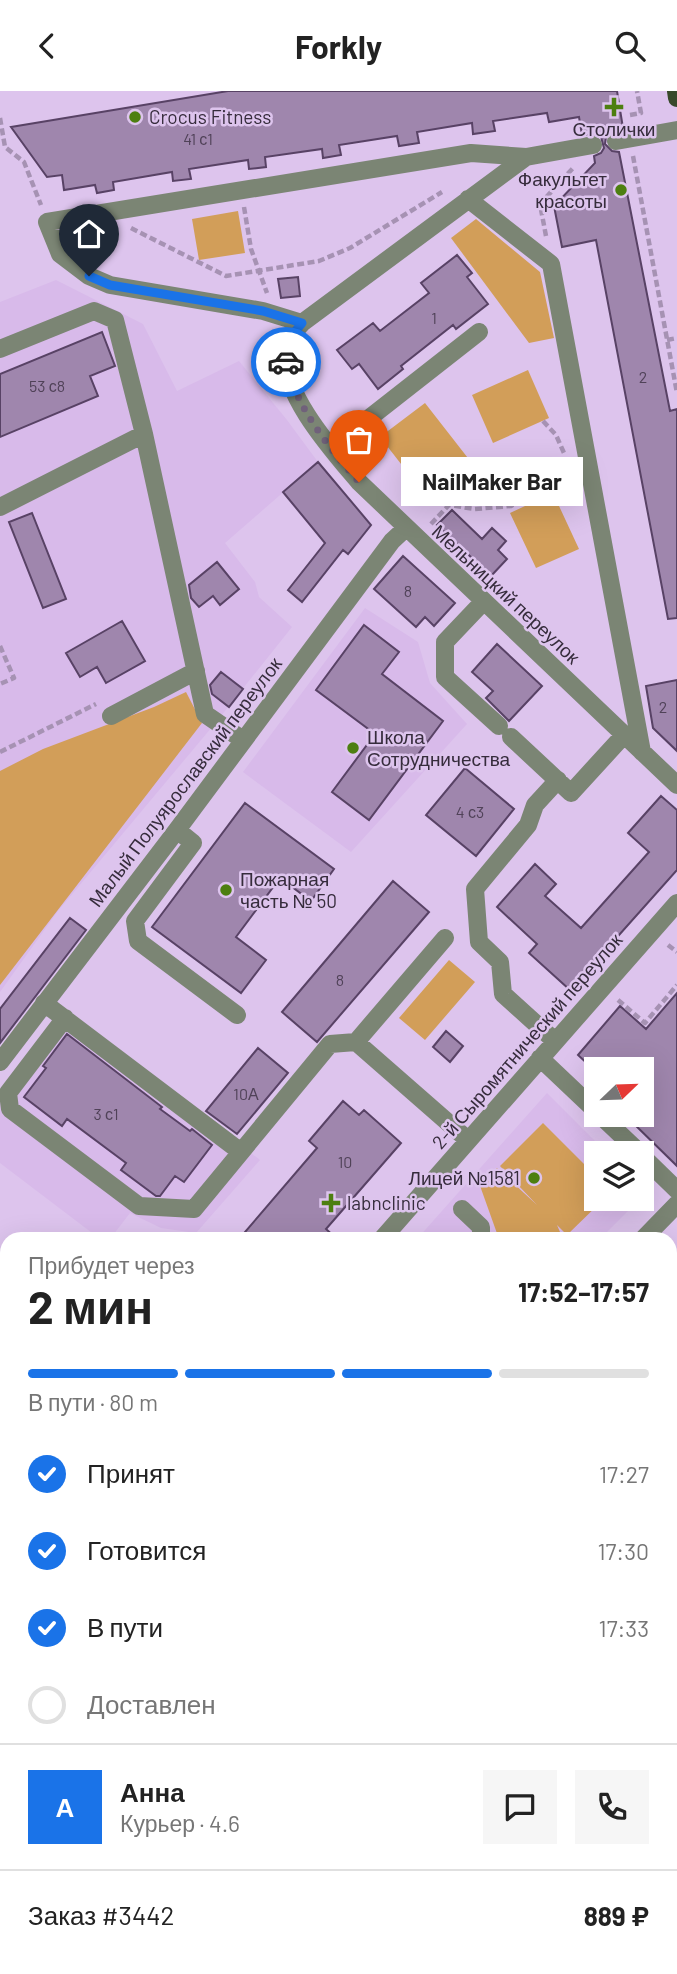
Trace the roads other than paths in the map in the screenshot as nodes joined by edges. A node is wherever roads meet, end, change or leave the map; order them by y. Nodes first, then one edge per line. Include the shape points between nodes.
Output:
1 (676, 91) edge
2 (677, 98) edge
3 (677, 130) edge
4 (624, 139) road end
5 (593, 145) dead end
6 (526, 157) junction
7 (468, 199) junction
8 (302, 323) junction
9 (479, 332) dead end
10 (0, 349) edge
11 (144, 434) junction
12 (331, 448) junction
13 (0, 507) edge
14 (406, 528) junction
15 (483, 601) junction
16 (196, 670) junction
17 (111, 716) road end
18 (624, 735) junction
19 (243, 740) junction
20 (642, 752) junction
21 (558, 780) junction
22 (677, 785) edge
23 (177, 831) junction
24 (677, 903) edge
25 (445, 938) dead end
26 (44, 1003) junction
27 (237, 1015) dead end
28 (65, 1018) junction
29 (555, 1041) junction
30 (356, 1042) junction
31 (540, 1058) junction
32 (0, 1062) edge
33 (584, 1100) edge
34 (613, 1127) edge
35 (468, 1140) junction
36 (627, 1141) edge
37 (242, 1152) junction
38 (654, 1167) edge
39 (677, 1190) edge
40 (677, 1205) edge
41 (462, 1209) dead end
42 (388, 1232) edge
43 (481, 1232) edge
44 (650, 1232) edge

1 - 2 main road
3 - 4 street
5 - 6 street, Мельницкий переулок
6 - 7 street, Мельницкий переулок
6 - 8 street via 471,153 47,222 60,254 110,285 263,311
7 - 8 street, Мельницкий переулок
7 - 20 street via 551,264
8 - 12 street, Мельницкий переулок via 285,348 286,365 295,391
9 - 12 street
10 - 11 street via 94,311 115,320
11 - 13 street
11 - 16 street
12 - 14 street, Мельницкий переулок
14 - 15 street, Мельницкий переулок
14 - 19 street, Малый Полуярославский переулок
15 - 18 street, Мельницкий переулок
15 - 21 street via 445,642 445,677
16 - 17 street
16 - 19 street via 205,714
18 - 20 street, Мельницкий переулок
18 - 21 street via 571,793
19 - 23 street, Малый Полуярославский переулок
20 - 22 street, Мельницкий переулок
21 - 29 street via 535,804 528,825 475,890 479,942 500,962 503,995
23 - 26 street, Малый Полуярославский переулок
23 - 27 street via 193,843 135,921 138,941
24 - 29 street, 2-й Сыромятнический переулок
25 - 30 street
26 - 28 street
26 - 32 street, Малый Полуярославский переулок
28 - 37 street
28 - 37 street via 8,1093 10,1109 139,1206 194,1209
29 - 31 street, 2-й Сыромятнический переулок
30 - 35 street
30 - 37 street via 330,1044
31 - 33 street
31 - 35 street, 2-й Сыромятнический переулок
34 - 36 street
35 - 42 street, 2-й Сыромятнический переулок
38 - 39 street
40 - 44 street
41 - 43 street

